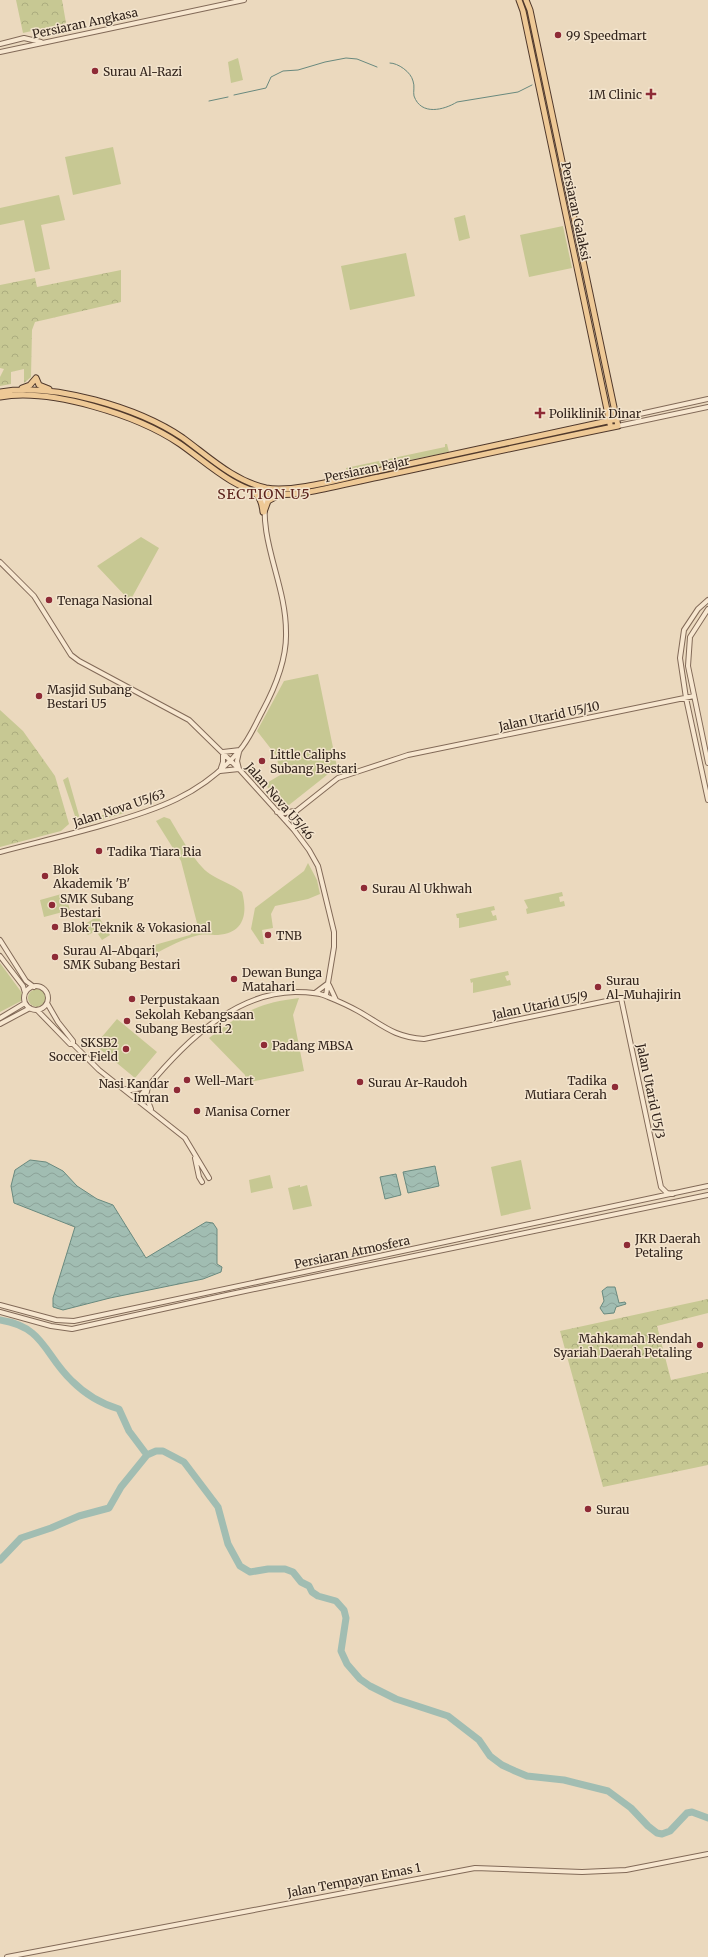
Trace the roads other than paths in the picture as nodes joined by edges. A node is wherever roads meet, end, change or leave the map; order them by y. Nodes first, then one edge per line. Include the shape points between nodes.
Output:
1 (244, 0) edge
2 (519, 0) edge
3 (526, 0) edge
4 (43, 42) junction
5 (0, 44) edge
6 (0, 52) edge
7 (13, 389) junction
8 (0, 392) edge
9 (61, 393) junction
10 (0, 397) edge
11 (708, 400) edge
12 (708, 407) edge
13 (617, 419) junction
14 (610, 421) junction
15 (618, 426) junction
16 (611, 427) junction
17 (242, 486) junction
18 (266, 491) junction
19 (282, 494) junction
20 (264, 512) junction
21 (0, 562) edge
22 (708, 600) edge
23 (708, 609) edge
24 (694, 696) junction
25 (686, 698) junction
26 (240, 750) junction
27 (223, 752) junction
28 (231, 760) junction
29 (708, 763) edge
30 (240, 769) junction
31 (220, 771) junction
32 (708, 800) edge
33 (297, 810) junction
34 (277, 812) junction
35 (285, 820) junction
36 (294, 830) junction
37 (0, 852) edge
38 (0, 940) edge
39 (0, 956) edge
40 (328, 983) junction
41 (34, 986) junction
42 (25, 994) junction
43 (313, 994) junction
44 (326, 995) junction
45 (621, 998) joint
46 (336, 1000) junction
47 (25, 1003) junction
48 (47, 1003) junction
49 (30, 1008) junction
50 (37, 1010) junction
51 (0, 1018) edge
52 (0, 1024) edge
53 (74, 1044) junction
54 (148, 1087) junction
55 (124, 1089) junction
56 (137, 1100) junction
57 (151, 1109) junction
58 (195, 1156) junction
59 (210, 1178) dead end
60 (202, 1182) dead end
61 (708, 1186) edge
62 (661, 1187) junction
63 (673, 1194) junction
64 (708, 1195) edge
65 (653, 1198) junction
66 (624, 1204) junction
67 (616, 1206) junction
68 (621, 1209) junction
69 (625, 1212) junction
70 (619, 1214) junction
71 (0, 1305) edge
72 (0, 1312) edge
73 (708, 1854) edge
74 (7, 1957) edge

1 - 4 street, Persiaran Angkasa
2 - 14 main road, Persiaran Galaksi
3 - 13 main road, Persiaran Galaksi
4 - 5 street via 24,38
4 - 6 street, Persiaran Angkasa
7 - 8 main road
7 - 9 main road
7 - 9 main road via 30,386 36,378 42,387
9 - 18 main road via 116,406 155,422 232,474
10 - 17 main road, Persiaran Fajar via 33,396 114,413 178,443
11 - 13 street, Persiaran Fajar
12 - 15 street, Persiaran Fajar
13 - 14 main road, Persiaran Fajar
13 - 15 main road, Persiaran Galaksi
14 - 16 main road, Persiaran Galaksi
14 - 18 main road, Persiaran Fajar via 344,478
15 - 16 main road, Persiaran Fajar
16 - 19 main road, Persiaran Fajar via 345,484
17 - 18 main road, Persiaran Fajar
17 - 20 main road via 258,497
18 - 19 main road, Persiaran Fajar
18 - 20 street, Jalan Nova U5/63
19 - 20 main road via 268,501
20 - 26 street, Jalan Nova U5/63 via 266,537 281,586 286,616 285,651 267,703
21 - 27 street, Jalan Nova U5/46 via 34,596 70,655 189,720
22 - 25 street via 698,609 684,630 680,666
23 - 24 street via 690,637 688,666
24 - 25 street, Jalan Utarid U5/10
24 - 29 street
25 - 32 street
25 - 33 street, Jalan Utarid U5/10 via 408,755 338,778
26 - 27 street
26 - 28 street, Jalan Nova U5/63
26 - 30 street
27 - 28 street, Jalan Nova U5/46
27 - 31 street
28 - 30 street, Jalan Nova U5/46
28 - 31 street, Jalan Nova U5/63
30 - 31 street
30 - 34 street, Jalan Nova U5/46
31 - 37 street, Jalan Nova U5/63 via 184,796 153,810
33 - 34 street
33 - 35 street, Jalan Utarid U5/10
33 - 36 street via 294,816
34 - 35 street, Jalan Nova U5/46
35 - 36 street, Jalan Nova U5/46
36 - 40 street, Jalan Nova U5/46 via 318,866 332,917 334,947
38 - 41 street via 26,981
39 - 42 street via 23,986
40 - 43 street
40 - 44 street, Jalan Nova U5/46
40 - 46 street
41 - 42 street
41 - 48 street via 42,988 47,993
42 - 47 street
43 - 44 street
43 - 54 street via 285,992 268,995 237,1007 198,1035
44 - 46 street, Jalan Utarid U5/9
45 - 46 street, Jalan Utarid U5/9 via 424,1039 390,1032
45 - 62 street, Jalan Utarid U5/3
47 - 49 street
47 - 51 street
48 - 50 street
48 - 53 street
49 - 50 street
49 - 52 street
50 - 53 street via 70,1044
53 - 55 street via 99,1070
54 - 55 street
54 - 56 street
54 - 57 street via 146,1096
55 - 56 street
56 - 57 street
57 - 58 street via 185,1138
58 - 59 street
58 - 60 street
61 - 63 street, Persiaran Atmosfera
62 - 63 street via 663,1191
62 - 65 street
63 - 65 street, Persiaran Atmosfera
64 - 69 street, Persiaran Atmosfera
65 - 66 street, Persiaran Atmosfera
66 - 67 street, Persiaran Atmosfera
66 - 68 street
67 - 68 street
67 - 71 street, Persiaran Atmosfera via 74,1321 56,1320
68 - 69 street
68 - 70 street
69 - 70 street, Persiaran Atmosfera
70 - 72 street, Persiaran Atmosfera via 72,1329
73 - 74 street, Jalan Tempayan Emas 1 via 626,1870 582,1872 475,1868

